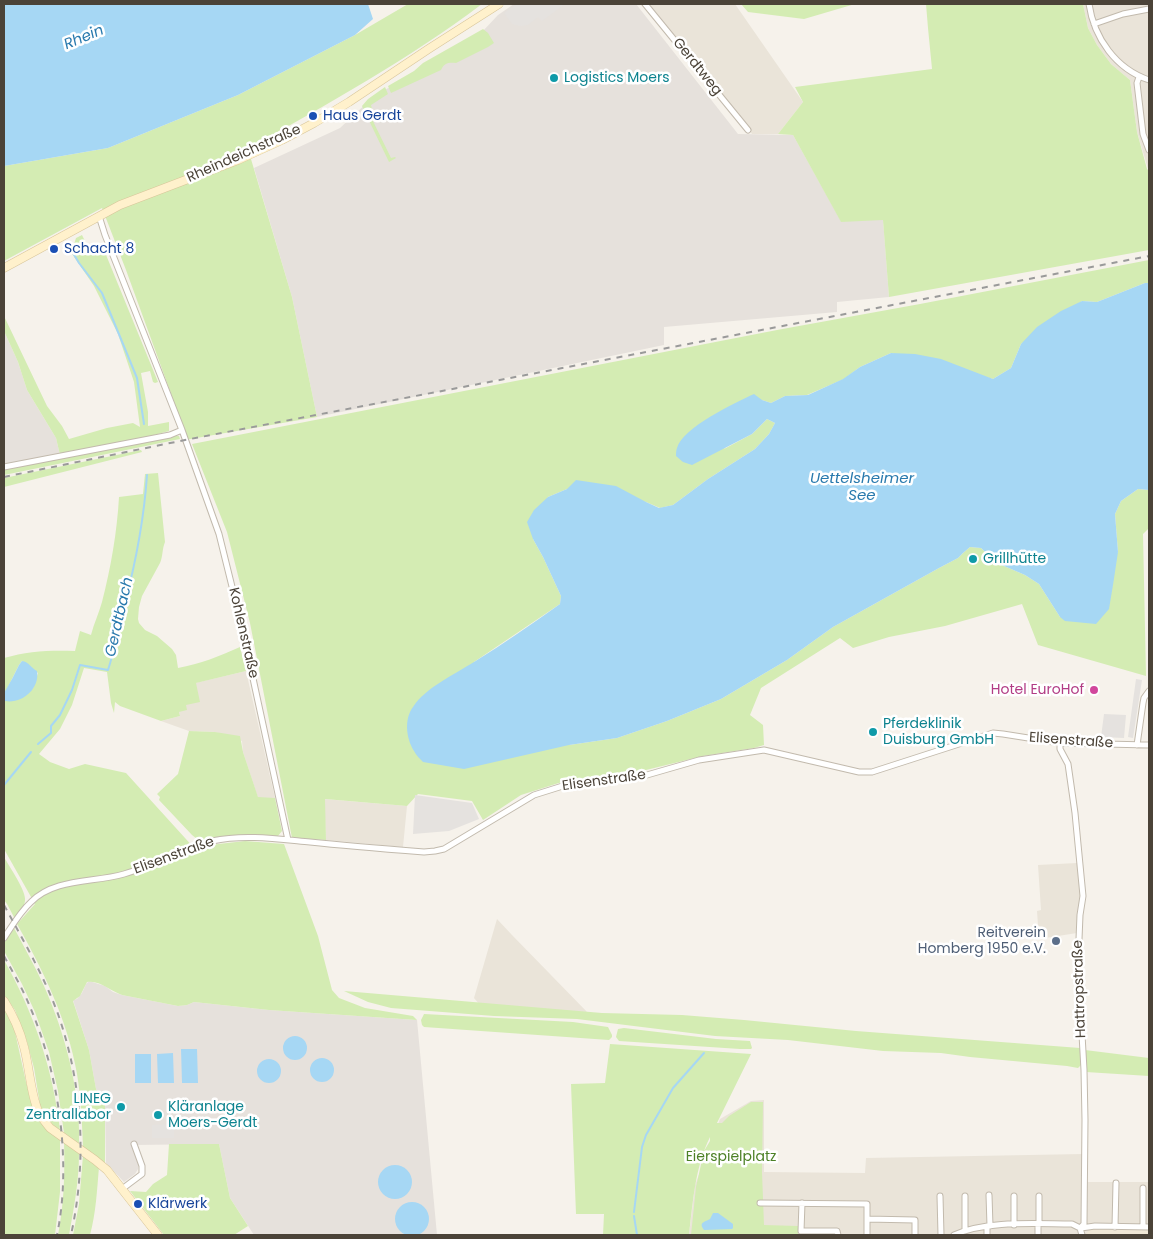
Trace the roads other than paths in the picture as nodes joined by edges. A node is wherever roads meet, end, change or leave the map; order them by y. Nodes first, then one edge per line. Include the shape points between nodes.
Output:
1 (499, 4) edge
2 (645, 4) edge
3 (1089, 4) edge
4 (1149, 9) edge
5 (1094, 24) junction
6 (1139, 76) junction
7 (1149, 80) edge
8 (748, 130) dead end
9 (1149, 150) edge
10 (100, 216) junction
11 (4, 268) edge
12 (182, 430) junction
13 (4, 468) edge
14 (1149, 691) edge
15 (1060, 743) junction
16 (1136, 745) junction
17 (1149, 746) edge
18 (288, 840) junction
19 (4, 938) edge
20 (4, 1001) edge
21 (134, 1144) dead end
22 (1116, 1184) dead end
23 (1143, 1188) dead end
24 (122, 1189) junction
25 (940, 1196) dead end
26 (965, 1196) dead end
27 (989, 1196) dead end
28 (1014, 1196) dead end
29 (1039, 1196) dead end
30 (760, 1203) dead end
31 (802, 1203) junction
32 (867, 1219) junction
33 (1038, 1224) junction
34 (1014, 1225) junction
35 (988, 1226) junction
36 (1115, 1226) junction
37 (1143, 1227) junction
38 (1149, 1227) edge
39 (1080, 1228) junction
40 (965, 1231) junction
41 (158, 1235) edge
42 (838, 1235) edge
43 (867, 1235) edge
44 (915, 1235) edge
45 (941, 1235) edge
46 (954, 1235) edge
47 (987, 1235) edge
48 (1038, 1235) edge
49 (1082, 1235) edge

1 - 10 main road, Rheindeichstraße via 314,123 238,160 120,205
2 - 8 street, Gerdtweg
3 - 5 street
4 - 5 street
5 - 6 street via 1116,60
6 - 7 street
6 - 9 street via 1143,134
10 - 11 main road, Rheindeichstraße
10 - 12 street, Kohlenstraße
12 - 13 street
12 - 18 street, Kohlenstraße via 219,534
14 - 16 street via 1143,703
15 - 16 street, Elisenstraße
15 - 18 street, Elisenstraße via 993,734 866,772 764,750 700,760 648,775 559,787 534,796 444,849 435,851
15 - 39 street, Hattropstraße via 1068,764 1083,896 1078,949 1085,1120 1084,1224
16 - 17 street, Elisenstraße
18 - 19 street, Elisenstraße via 228,838 212,841 122,874 52,888 31,901
20 - 24 main road via 18,1028 36,1107 45,1122 107,1170
21 - 24 street via 142,1174
22 - 36 street
23 - 37 street
24 - 41 main road
25 - 45 street
26 - 40 street
27 - 35 street
28 - 34 street
29 - 33 street
30 - 31 street
31 - 32 street via 867,1204
31 - 42 street via 802,1231 837,1231
32 - 43 street
32 - 44 street via 915,1220
33 - 34 street
33 - 39 street via 1072,1224
33 - 48 street
34 - 35 street
35 - 40 street
35 - 47 street
36 - 37 street
36 - 39 street
37 - 38 street
39 - 49 street, Hattropstraße
40 - 46 street

